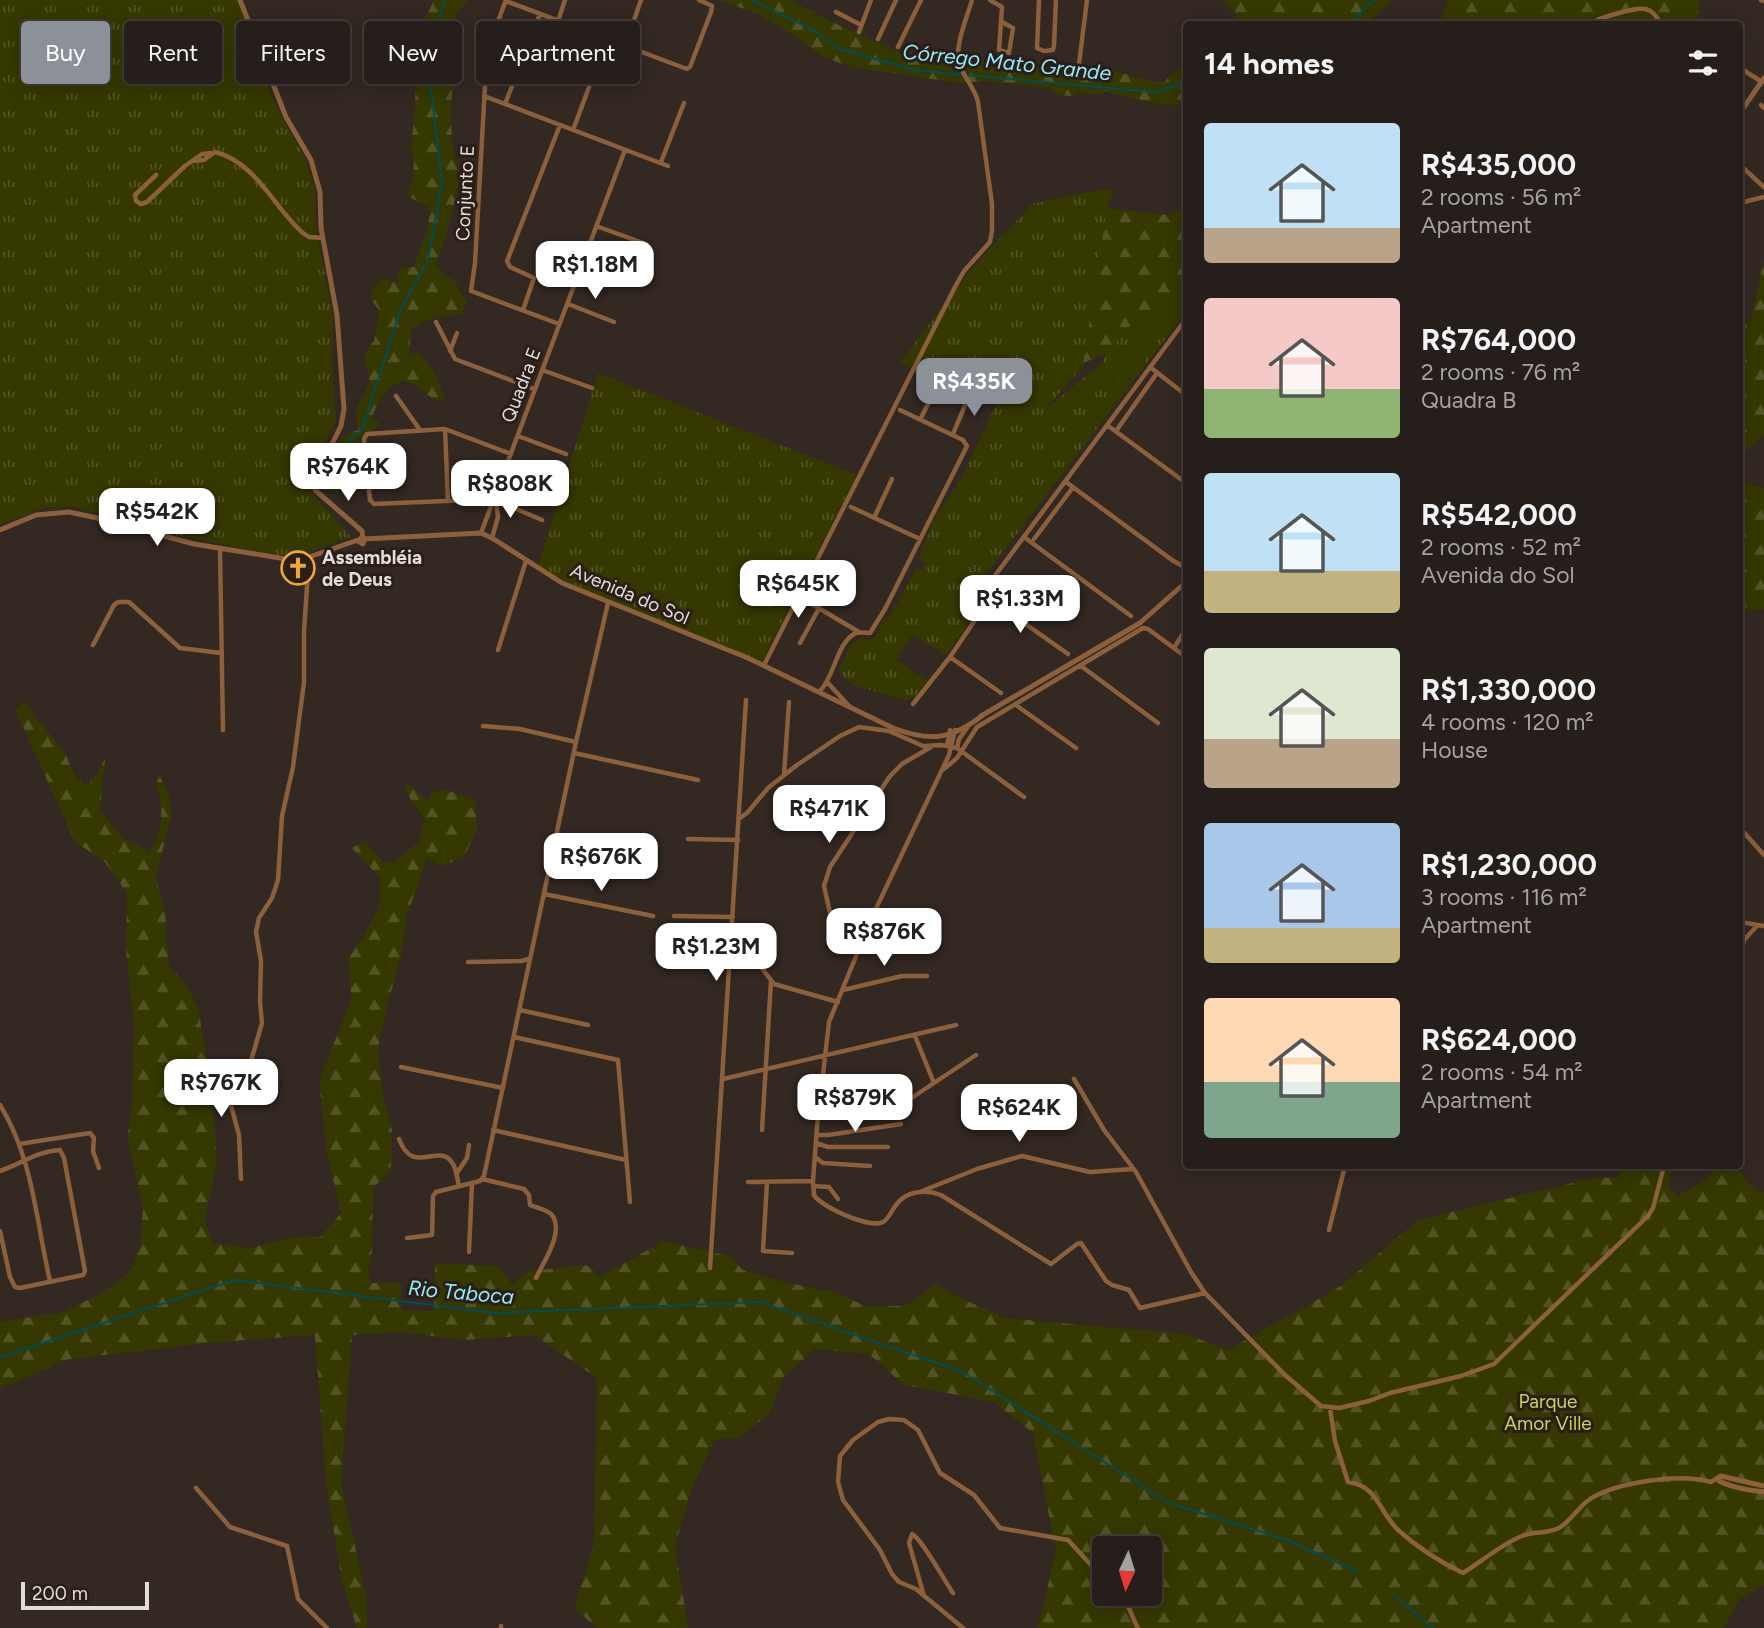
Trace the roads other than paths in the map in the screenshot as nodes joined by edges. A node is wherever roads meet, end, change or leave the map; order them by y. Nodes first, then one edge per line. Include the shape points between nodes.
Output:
1 (240, 0) edge
2 (565, 0) edge
3 (641, 0) edge
4 (699, 0) edge
5 (871, 0) edge
6 (896, 0) edge
7 (921, 0) edge
8 (972, 0) edge
9 (990, 0) edge
10 (1039, 0) edge
11 (1056, 0) edge
12 (1087, 0) edge
13 (506, 1) edge
14 (836, 12) dead end
15 (540, 14) junction
16 (558, 21) joint
17 (634, 21) edge
18 (1596, 21) edge
19 (1659, 21) edge
20 (1002, 22) junction
21 (861, 25) junction
22 (859, 32) dead end
23 (878, 39) dead end
24 (898, 47) dead end
25 (640, 52) edge
26 (1079, 64) dead end
27 (1743, 70) edge
28 (1763, 80) edge
29 (590, 84) edge
30 (484, 96) junction
31 (684, 103) dead end
32 (505, 104) junction
33 (1743, 108) edge
34 (560, 125) junction
35 (573, 130) junction
36 (625, 150) junction
37 (661, 162) junction
38 (668, 166) dead end
39 (1743, 167) edge
40 (156, 175) dead end
41 (1764, 187) edge
42 (1764, 197) edge
43 (1743, 202) edge
44 (596, 226) junction
45 (323, 238) junction
46 (646, 244) dead end
47 (568, 304) junction
48 (523, 310) junction
49 (436, 322) dead end
50 (614, 322) dead end
51 (1183, 323) edge
52 (559, 324) junction
53 (457, 333) dead end
54 (449, 352) junction
55 (1150, 368) junction
56 (542, 370) junction
57 (1157, 373) junction
58 (939, 382) dead end
59 (592, 388) dead end
60 (534, 389) junction
61 (971, 391) dead end
62 (1183, 393) edge
63 (396, 396) dead end
64 (1124, 402) junction
65 (1132, 407) junction
66 (900, 410) dead end
67 (921, 418) junction
68 (1107, 425) junction
69 (445, 429) junction
70 (421, 430) junction
71 (1116, 431) junction
72 (953, 434) junction
73 (517, 436) junction
74 (510, 454) junction
75 (566, 454) dead end
76 (892, 479) dead end
77 (1183, 481) edge
78 (1066, 482) junction
79 (1071, 490) dead end
80 (495, 498) junction
81 (448, 500) junction
82 (851, 507) dead end
83 (1044, 508) junction
84 (1053, 514) junction
85 (874, 518) junction
86 (542, 520) dead end
87 (0, 530) edge
88 (481, 534) junction
89 (1024, 537) junction
90 (492, 538) junction
91 (1034, 538) dead end
92 (920, 540) junction
93 (362, 541) junction
94 (220, 549) junction
95 (309, 557) junction
96 (526, 561) junction
97 (1183, 566) edge
98 (819, 569) dead end
99 (1183, 585) edge
100 (990, 598) junction
101 (608, 603) junction
102 (818, 610) junction
103 (1131, 616) dead end
104 (859, 632) junction
105 (1183, 634) edge
106 (800, 643) dead end
107 (93, 645) dead end
108 (1174, 648) junction
109 (499, 650) dead end
110 (221, 653) junction
111 (1068, 654) dead end
112 (1183, 655) edge
113 (950, 657) junction
114 (764, 665) junction
115 (1081, 666) junction
116 (828, 683) junction
117 (820, 691) junction
118 (1000, 694) dead end
119 (746, 700) dead end
120 (789, 702) dead end
121 (913, 704) dead end
122 (1016, 705) junction
123 (850, 707) junction
124 (983, 715) junction
125 (1158, 723) dead end
126 (483, 726) dead end
127 (969, 726) junction
128 (223, 730) dead end
129 (953, 732) junction
130 (958, 740) junction
131 (576, 742) junction
132 (932, 747) junction
133 (955, 748) junction
134 (1076, 748) dead end
135 (574, 753) junction
136 (949, 755) junction
137 (956, 760) junction
138 (942, 770) junction
139 (784, 775) junction
140 (698, 780) dead end
141 (1024, 797) dead end
142 (740, 818) junction
143 (1743, 831) edge
144 (688, 839) dead end
145 (738, 840) junction
146 (1764, 855) edge
147 (544, 894) junction
148 (653, 916) dead end
149 (674, 916) dead end
150 (733, 917) junction
151 (1743, 923) edge
152 (1764, 926) edge
153 (1756, 927) junction
154 (671, 938) dead end
155 (732, 939) junction
156 (860, 945) junction
157 (1743, 945) edge
158 (699, 957) dead end
159 (730, 957) junction
160 (530, 959) junction
161 (468, 962) dead end
162 (927, 976) dead end
163 (771, 981) junction
164 (843, 990) junction
165 (838, 1002) junction
166 (520, 1010) junction
167 (956, 1025) dead end
168 (588, 1026) dead end
169 (915, 1036) junction
170 (514, 1037) junction
171 (825, 1055) junction
172 (976, 1055) dead end
173 (401, 1067) dead end
174 (766, 1069) junction
175 (723, 1079) junction
176 (1074, 1079) dead end
177 (934, 1083) junction
178 (503, 1088) junction
179 (0, 1105) edge
180 (901, 1105) dead end
181 (901, 1124) dead end
182 (493, 1130) junction
183 (762, 1130) dead end
184 (817, 1135) junction
185 (399, 1139) dead end
186 (816, 1143) junction
187 (19, 1144) junction
188 (469, 1145) dead end
189 (888, 1147) dead end
190 (815, 1157) junction
191 (25, 1158) junction
192 (626, 1160) junction
193 (870, 1166) dead end
194 (99, 1168) dead end
195 (1133, 1169) junction
196 (1344, 1169) edge
197 (1663, 1169) edge
198 (0, 1171) edge
199 (457, 1173) junction
200 (482, 1179) junction
201 (241, 1180) dead end
202 (748, 1182) dead end
203 (767, 1182) junction
204 (472, 1183) junction
205 (813, 1185) junction
206 (459, 1186) junction
207 (921, 1192) junction
208 (838, 1199) dead end
209 (630, 1202) dead end
210 (1329, 1230) dead end
211 (0, 1231) edge
212 (407, 1238) dead end
213 (469, 1252) dead end
214 (792, 1253) dead end
215 (710, 1268) dead end
216 (536, 1278) dead end
217 (50, 1281) junction
218 (1205, 1293) junction
219 (1330, 1408) junction
220 (1721, 1476) junction
221 (1764, 1486) edge
222 (195, 1488) dead end
223 (1764, 1492) edge
224 (1092, 1566) edge
225 (953, 1592) dead end
226 (924, 1597) junction
227 (1129, 1606) edge
228 (327, 1628) edge
229 (963, 1628) edge
230 (1138, 1628) edge

1 - 45 street via 286,117 311,160
2 - 16 street
3 - 17 street
4 - 25 street via 712,6 711,12 687,69
5 - 21 street
6 - 23 street
7 - 24 street
8 - 114 street via 959,62 978,102 992,204 990,242 955,287
9 - 20 street via 1001,5
10 - 11 street via 1037,48 1044,51 1053,50
12 - 26 street
13 - 15 street
13 - 30 street, Conjunto E via 487,51
14 - 21 street
15 - 16 street
15 - 32 street
18 - 19 street via 1641,8
20 - 20 street via 1013,28 1009,53 999,50
21 - 22 street
27 - 28 street
28 - 33 street
29 - 35 street
30 - 32 street
30 - 48 street, Conjunto E via 471,291
31 - 37 street
32 - 34 street
34 - 35 street
34 - 48 street via 507,261 534,278
35 - 36 street
36 - 37 street
36 - 44 street, Quadra E
37 - 38 street
39 - 41 street
40 - 45 street via 135,195 136,201 147,202 192,161 204,160 212,153 228,156 303,233
42 - 43 street
44 - 46 street
44 - 47 street, Quadra E
45 - 93 street via 337,315 344,409 314,485 318,495 362,531
47 - 50 street
47 - 52 street, Quadra E
48 - 52 street
49 - 54 street
51 - 55 street
52 - 56 street, Quadra E
53 - 54 street
54 - 60 street via 455,359
55 - 57 street
55 - 64 street
56 - 59 street
56 - 60 street, Quadra E
57 - 62 street
57 - 65 street
58 - 67 street
60 - 73 street, Quadra E
61 - 72 street
63 - 70 street
64 - 65 street
64 - 68 street
65 - 71 street
66 - 67 street
67 - 72 street
68 - 71 street
68 - 78 street
69 - 70 street
69 - 74 street
69 - 81 street
70 - 81 street via 365,436 370,500 374,504
71 - 77 street
72 - 92 street via 967,446
73 - 74 street, Quadra E
73 - 75 street
74 - 80 street, Quadra E
76 - 85 street
78 - 83 street
78 - 97 street
79 - 84 street
80 - 81 street
80 - 86 street
80 - 88 street
80 - 90 street via 498,517
82 - 85 street
83 - 84 street
83 - 89 street
84 - 91 street
85 - 92 street
87 - 94 street, Avenida do Sol via 36,515 69,512
88 - 90 street, Avenida do Sol
88 - 93 street, Avenida do Sol
89 - 100 street via 985,589
89 - 103 street
90 - 96 street, Avenida do Sol
92 - 104 street via 873,629
93 - 95 street, Avenida do Sol
94 - 95 street, Avenida do Sol via 274,559
94 - 110 street
95 - 201 street via 304,682 282,816 278,880 256,932 262,1023 248,1071 229,1102 239,1135
96 - 101 street, Avenida do Sol
96 - 109 street
98 - 102 street via 805,596
99 - 124 street, Avenida do Sol via 1146,619
100 - 111 street
100 - 113 street
101 - 114 street, Avenida do Sol
101 - 131 street
102 - 104 street
102 - 106 street
104 - 116 street via 844,647
105 - 108 street
107 - 110 street via 114,605 129,602 180,648
108 - 112 street
108 - 115 street via 1143,628
110 - 128 street
113 - 118 street
113 - 121 street
114 - 117 street, Avenida do Sol
115 - 122 street
115 - 125 street
116 - 117 street
116 - 123 street
117 - 123 street, Avenida do Sol
119 - 142 street
120 - 139 street
122 - 133 street via 977,727
122 - 134 street
123 - 129 street, Avenida do Sol via 908,734
124 - 127 street, Avenida do Sol
124 - 129 street, Avenida do Sol
126 - 131 street
127 - 129 street, Avenida do Sol
127 - 130 street
129 - 130 street
129 - 133 street
130 - 133 street
131 - 135 street
132 - 133 street
132 - 139 street via 889,731 859,727
132 - 156 street via 890,776 827,874 824,894 832,922 829,937
133 - 136 street
133 - 137 street
133 - 141 street
135 - 140 street
135 - 147 street
136 - 137 street
136 - 138 street
137 - 138 street
138 - 156 street
139 - 142 street
142 - 145 street
143 - 146 street
144 - 145 street
145 - 150 street
147 - 148 street
147 - 160 street
149 - 150 street
150 - 155 street
151 - 153 street
152 - 153 street
153 - 157 street
154 - 155 street
155 - 159 street
155 - 163 street via 747,949
156 - 164 street
158 - 159 street
159 - 175 street
160 - 161 street
160 - 166 street
162 - 164 street via 902,976
163 - 165 street
163 - 174 street
164 - 165 street
165 - 171 street
166 - 168 street
166 - 170 street
167 - 169 street
169 - 171 street
169 - 177 street
170 - 178 street
170 - 192 street via 618,1060
171 - 174 street
171 - 184 street
172 - 177 street
173 - 178 street
174 - 175 street
174 - 183 street
175 - 215 street
176 - 195 street
177 - 180 street
178 - 182 street
179 - 187 street
181 - 184 street
182 - 192 street
182 - 200 street
184 - 186 street
185 - 199 street via 414,1158 445,1156
186 - 189 street
186 - 190 street
187 - 191 street
187 - 194 street via 90,1133
188 - 199 street
190 - 193 street via 823,1163
190 - 205 street
191 - 198 street
191 - 217 street
191 - 217 street via 56,1149 64,1157 85,1271
192 - 209 street
195 - 207 street via 1090,1172 1022,1156
195 - 218 street
196 - 210 street
197 - 219 street via 1648,1216 1494,1364
199 - 206 street
200 - 204 street
200 - 216 street via 524,1189 530,1205 553,1217 554,1238
202 - 203 street
203 - 205 street
203 - 214 street via 763,1251
204 - 206 street
204 - 213 street
205 - 207 street via 815,1198 824,1205 866,1223 883,1223 902,1199
205 - 208 street via 829,1187
206 - 212 street via 433,1194 430,1237
207 - 218 street via 940,1195 1052,1264 1082,1244 1104,1278 1129,1290 1140,1308
211 - 217 street via 15,1287
218 - 219 street via 1299,1388
219 - 220 street via 1348,1482 1375,1494 1398,1530 1440,1562 1463,1573 1519,1537 1561,1527 1601,1494 1671,1479 1711,1482
220 - 221 street
220 - 223 street via 1719,1481 1726,1485
222 - 228 street via 230,1527 287,1546 298,1598
224 - 226 street via 1068,1540 1000,1528 974,1495 940,1474 918,1430 904,1420 888,1419 853,1440 840,1456 840,1492 894,1578
225 - 226 street via 912,1534 909,1543
226 - 229 street
227 - 230 street

